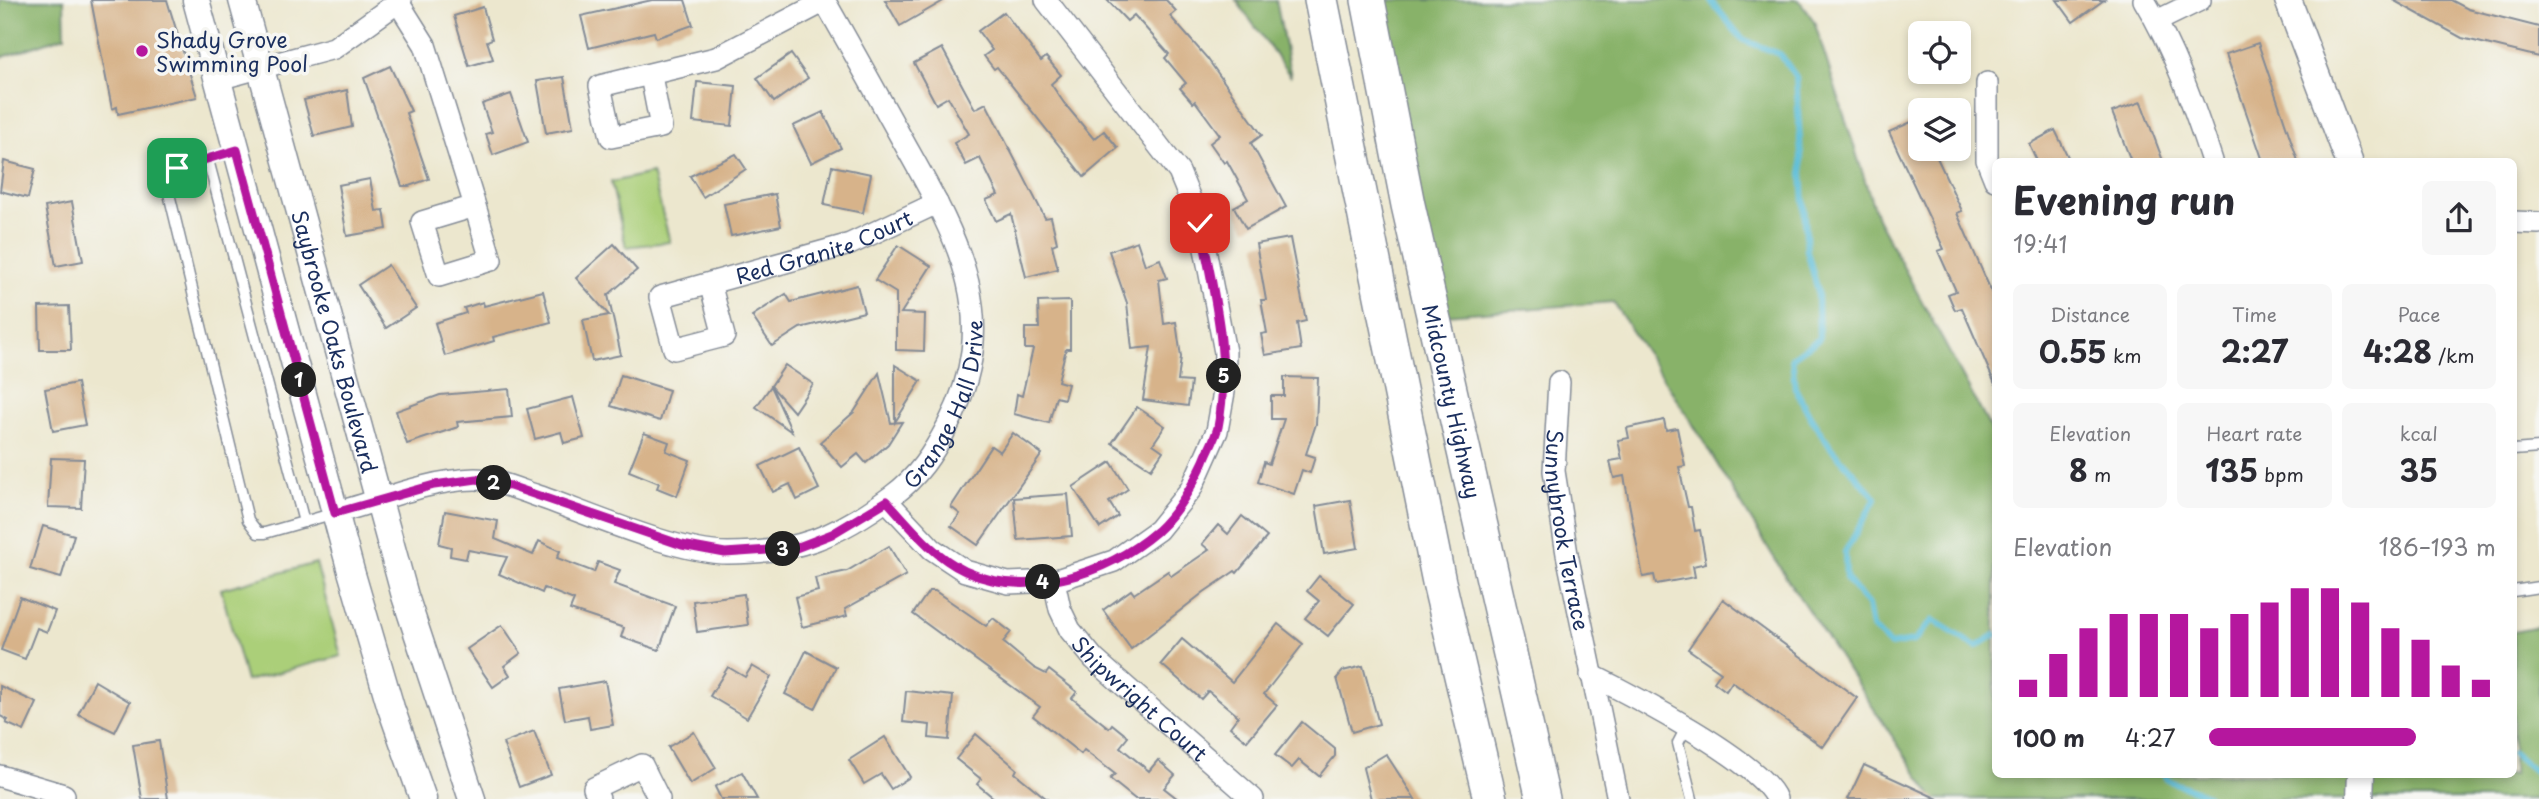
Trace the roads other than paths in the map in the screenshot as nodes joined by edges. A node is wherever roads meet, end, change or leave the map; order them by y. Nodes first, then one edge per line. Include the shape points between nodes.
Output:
1 (196, 0) edge
2 (242, 0) edge
3 (825, 0) edge
4 (1046, 0) edge
5 (1321, 0) edge
6 (1368, 0) edge
7 (2144, 0) edge
8 (2200, 0) edge
9 (2288, 0) edge
10 (399, 1) edge
11 (2157, 21) junction
12 (261, 66) junction
13 (651, 76) dead end
14 (218, 79) junction
15 (1987, 83) dead end
16 (237, 150) junction
17 (2211, 158) edge
18 (2348, 158) edge
19 (208, 160) junction
20 (1992, 172) edge
21 (937, 203) junction
22 (475, 206) dead end
23 (2517, 222) edge
24 (2539, 223) edge
25 (710, 284) dead end
26 (1559, 382) dead end
27 (2539, 447) edge
28 (2517, 450) edge
29 (379, 501) junction
30 (887, 501) junction
31 (335, 513) junction
32 (304, 522) junction
33 (1054, 581) junction
34 (2539, 587) edge
35 (2517, 590) edge
36 (1591, 675) junction
37 (1687, 726) junction
38 (0, 776) edge
39 (2361, 778) edge
40 (64, 795) dead end
41 (424, 799) edge
42 (472, 799) edge
43 (599, 799) edge
44 (659, 799) edge
45 (1253, 799) edge
46 (1490, 799) edge
47 (1543, 799) edge
48 (1618, 799) edge
49 (1692, 799) edge
50 (1776, 799) edge
51 (2360, 799) edge

1 - 14 street
2 - 12 street, Saybrooke Oaks Boulevard
3 - 13 street via 716,58
3 - 21 street, Grange Hall Drive
4 - 33 street via 1179,172 1200,223 1224,352 1224,392 1217,431 1191,489 1158,530 1114,561
5 - 46 main road via 1439,582
6 - 47 main road, Midcounty Highway via 1413,230
7 - 11 street
8 - 11 street
9 - 18 street
10 - 12 street via 334,48
10 - 22 street via 425,45
11 - 17 street
12 - 14 street
12 - 29 street, Saybrooke Oaks Boulevard
14 - 16 street
15 - 20 street via 1987,160
16 - 19 lane
16 - 31 street
19 - 32 lane
19 - 32 lane via 177,168 165,177 248,520 258,533
21 - 25 street, Red Granite Court via 850,244
21 - 30 street, Grange Hall Drive via 958,244 969,282 974,326 969,368 958,405 937,446 914,480
23 - 24 street
26 - 36 street, Sunnybrook Terrace via 1554,471
27 - 28 lane
29 - 30 street, Grange Hall Drive via 434,485 477,479 682,545 725,553 796,548 832,534
29 - 31 street, Grange Hall Drive
29 - 42 street, Saybrooke Oaks Boulevard via 426,666
30 - 33 street via 932,549 965,571 1008,583
31 - 32 lane
31 - 41 street via 391,708
33 - 45 street, Shipwright Court via 1070,631 1094,659
34 - 35 lane
36 - 37 street
36 - 48 street, Sunnybrook Terrace
37 - 49 lane via 1678,743
37 - 50 street via 1754,774
38 - 40 street
39 - 51 street
43 - 44 street via 594,788 642,765

